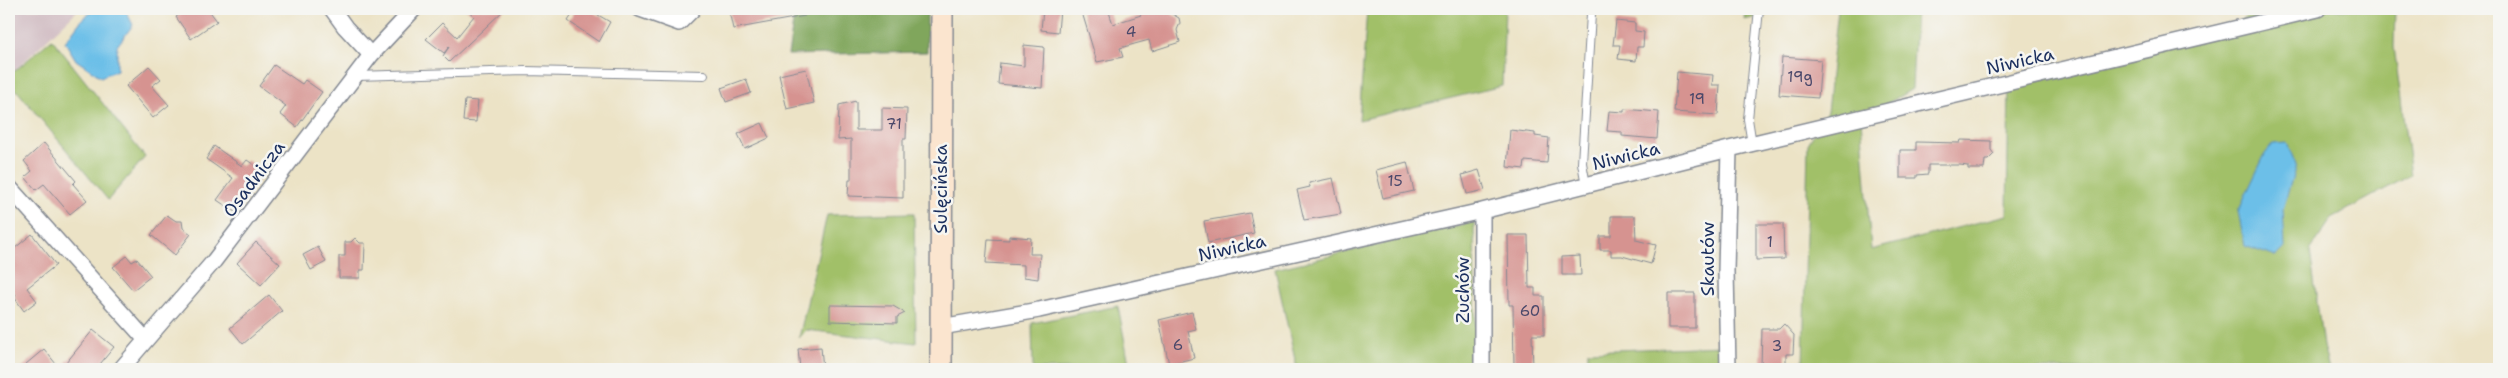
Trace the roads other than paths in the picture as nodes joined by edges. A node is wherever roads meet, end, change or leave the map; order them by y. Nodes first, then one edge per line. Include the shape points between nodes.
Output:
1 (332, 9) edge
2 (414, 9) edge
3 (640, 9) edge
4 (693, 9) edge
5 (942, 9) edge
6 (1759, 9) edge
7 (2318, 9) edge
8 (1591, 14) dead end
9 (371, 55) junction
10 (704, 75) dead end
11 (355, 76) junction
12 (1752, 144) junction
13 (1729, 149) junction
14 (1586, 185) junction
15 (9, 187) edge
16 (1482, 211) junction
17 (941, 327) junction
18 (146, 340) junction
19 (120, 369) edge
20 (941, 369) edge
21 (1482, 369) edge
22 (1728, 369) edge

1 - 9 street
2 - 9 street, Osadnicza
3 - 4 street via 678,23
5 - 17 street, Sulęcińska
6 - 12 lane via 1748,119
7 - 12 street, Niwicka
8 - 14 lane via 1582,163
9 - 11 street, Osadnicza
10 - 11 lane via 525,71
11 - 18 street, Osadnicza via 214,261
12 - 13 street, Niwicka
13 - 14 street, Niwicka
13 - 22 street, Skautów
14 - 16 street, Niwicka
15 - 18 street
16 - 17 street, Niwicka via 1049,308
16 - 21 street, Zuchów
17 - 20 street, Sulęcińska
18 - 19 street, Osadnicza

